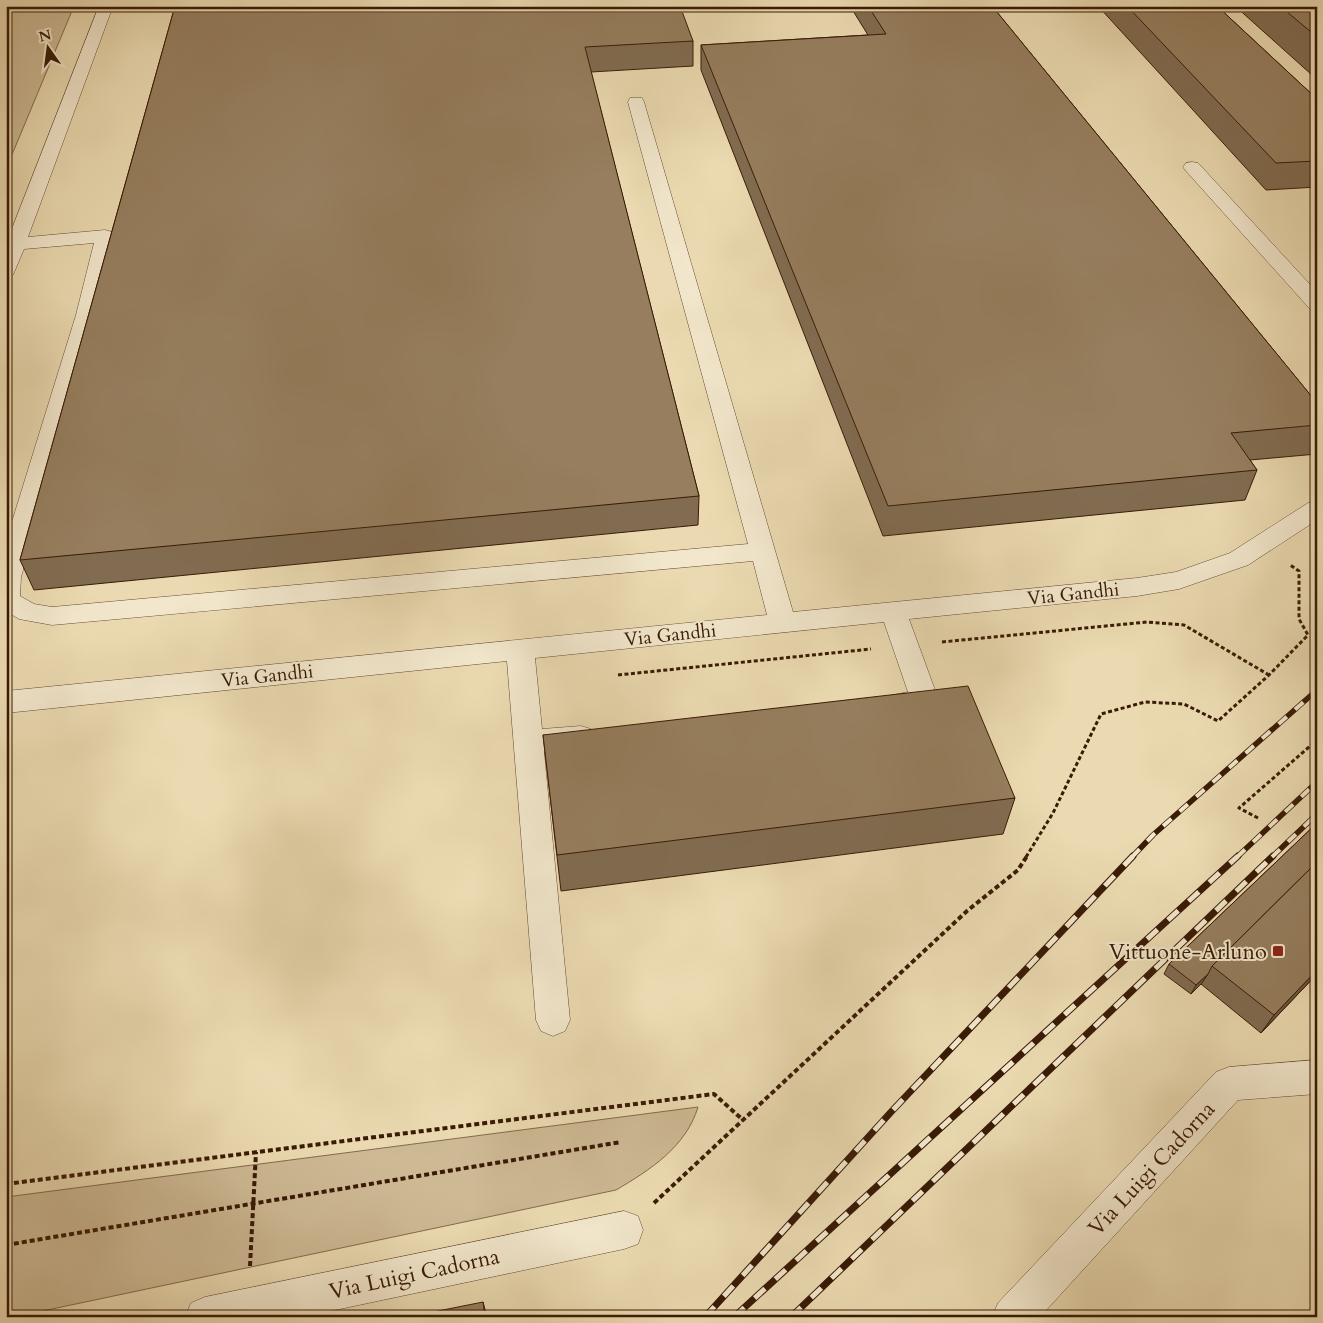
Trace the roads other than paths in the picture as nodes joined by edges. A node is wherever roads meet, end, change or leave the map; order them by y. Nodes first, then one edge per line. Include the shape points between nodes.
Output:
1 (106, 6) edge
2 (636, 102) dead end
3 (1192, 167) dead end
4 (16, 244) junction
5 (6, 271) edge
6 (1317, 304) edge
7 (1317, 509) edge
8 (764, 550) junction
9 (892, 611) junction
10 (783, 623) junction
11 (520, 649) junction
12 (6, 702) edge
13 (875, 706) edge
14 (608, 734) edge
15 (528, 742) junction
16 (553, 1020) dead end
17 (1317, 1077) edge
18 (624, 1230) road end
19 (205, 1317) edge
20 (1012, 1317) edge

1 - 4 street
2 - 8 street
3 - 6 street
4 - 5 street
4 - 8 street via 105,236 86,315 8,576 7,600 28,612 52,616
7 - 9 street, Via Gandhi via 1239,559 1179,580
8 - 10 street
9 - 10 street, Via Gandhi
9 - 13 street via 925,701
10 - 11 street, Via Gandhi
11 - 12 street, Via Gandhi
11 - 15 street
14 - 15 street
15 - 16 street
17 - 20 street, Via Luigi Cadorna via 1229,1084
18 - 19 street, Via Luigi Cadorna

